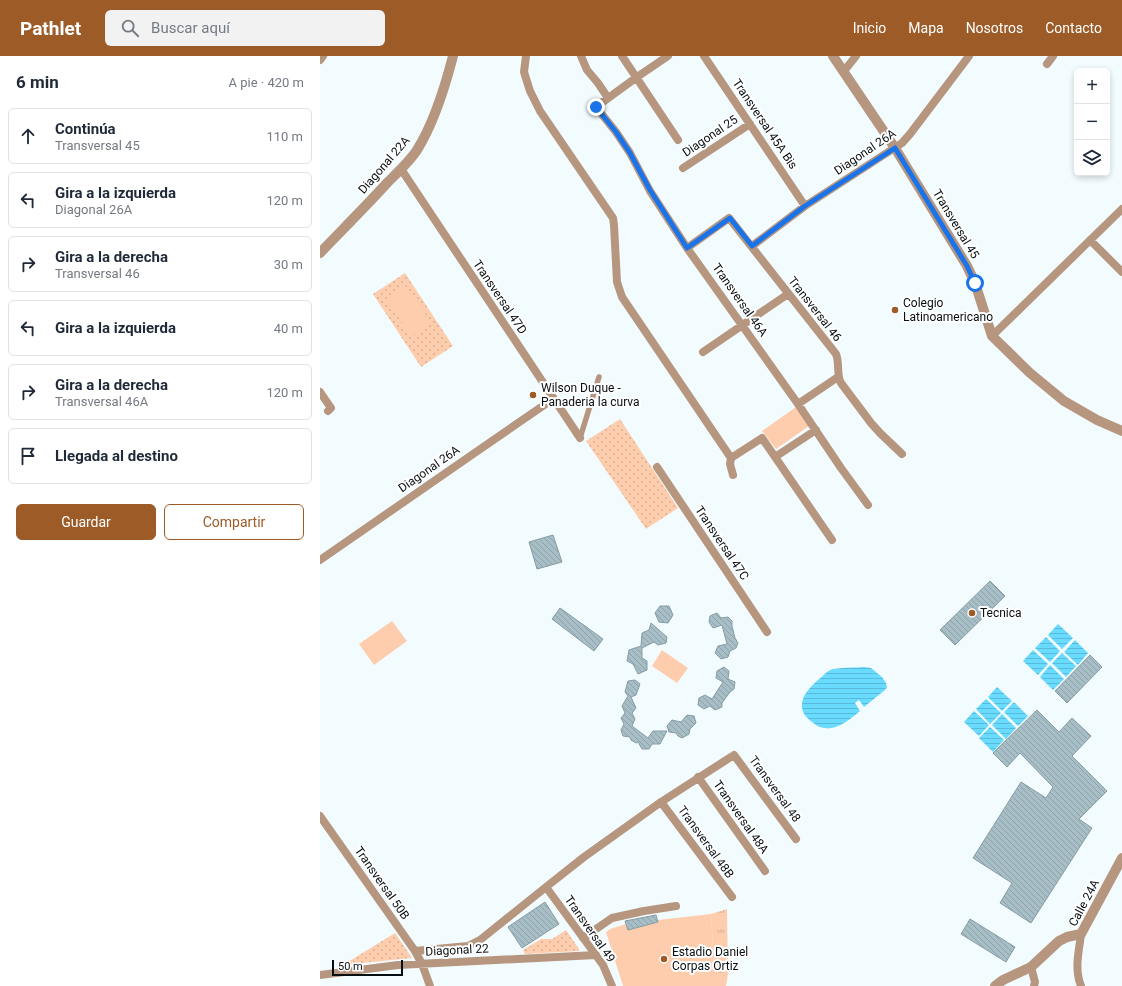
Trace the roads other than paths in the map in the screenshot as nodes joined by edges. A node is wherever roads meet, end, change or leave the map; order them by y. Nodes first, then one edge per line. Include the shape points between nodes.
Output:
1 (323, 56) edge
2 (453, 56) edge
3 (526, 56) edge
4 (581, 56) edge
5 (622, 56) edge
6 (668, 56) edge
7 (704, 56) edge
8 (833, 56) edge
9 (856, 56) edge
10 (969, 56) edge
11 (1053, 56) edge
12 (320, 60) edge
13 (1047, 64) dead end
14 (844, 71) junction
15 (636, 77) junction
16 (608, 98) junction
17 (750, 124) junction
18 (678, 140) dead end
19 (895, 148) junction
20 (401, 168) junction
21 (683, 168) dead end
22 (805, 206) junction
23 (1122, 209) edge
24 (1090, 240) junction
25 (752, 246) junction
26 (687, 248) junction
27 (320, 253) edge
28 (1122, 272) edge
29 (788, 294) junction
30 (742, 325) junction
31 (992, 336) junction
32 (703, 352) dead end
33 (599, 377) dead end
34 (838, 377) junction
35 (320, 392) edge
36 (553, 399) junction
37 (798, 404) junction
38 (328, 411) dead end
39 (816, 430) junction
40 (1122, 431) edge
41 (580, 438) joint
42 (902, 454) dead end
43 (775, 457) junction
44 (731, 458) junction
45 (657, 467) dead end
46 (732, 475) dead end
47 (868, 506) dead end
48 (832, 540) dead end
49 (320, 560) edge
50 (767, 632) dead end
51 (698, 777) junction
52 (661, 802) junction
53 (320, 816) edge
54 (796, 839) dead end
55 (1122, 858) edge
56 (765, 871) dead end
57 (546, 887) junction
58 (732, 897) dead end
59 (676, 906) dead end
60 (1081, 934) junction
61 (583, 938) junction
62 (415, 951) junction
63 (596, 955) junction
64 (422, 964) junction
65 (1031, 967) junction
66 (320, 975) edge
67 (430, 986) edge
68 (612, 986) edge
69 (995, 986) edge
70 (1034, 986) edge
71 (1081, 986) edge

1 - 12 street
2 - 20 street, Diagonal 22A via 429,126 416,151
3 - 44 street via 524,72 540,111 612,218 617,282 622,297
4 - 16 street
5 - 15 street
6 - 15 street
7 - 17 street, Transversal 45A Bis
8 - 14 street, Transversal 45
9 - 14 street
10 - 19 street, Diagonal 26A via 910,134
11 - 13 street
14 - 19 street, Transversal 45
15 - 16 street
15 - 18 street
16 - 26 street, Transversal 46A via 596,107 630,153
17 - 21 street, Diagonal 25
17 - 22 street, Transversal 45A Bis
19 - 22 street, Diagonal 26A
19 - 31 street, Transversal 45 via 967,266
20 - 27 street, Diagonal 22A
20 - 36 street, Transversal 47D
22 - 25 street, Diagonal 26A
23 - 24 street
24 - 28 street
24 - 31 street
25 - 26 street, Transversal 46 via 730,218
25 - 29 street, Transversal 46
26 - 30 street, Transversal 46A
29 - 30 street
29 - 34 street, Transversal 46 via 836,354
30 - 32 street
30 - 37 street, Transversal 46A
31 - 40 street, Transversal 45 via 1064,401
33 - 41 street
34 - 37 street
34 - 42 street via 870,423
35 - 38 street via 331,408
36 - 41 street, Transversal 47D
36 - 49 street, Diagonal 26A
37 - 39 street, Transversal 46A
39 - 43 street
39 - 47 street, Transversal 46A
43 - 44 street via 762,438
43 - 48 street
44 - 46 street
45 - 50 street, Transversal 47C
51 - 52 street
51 - 54 street, Transversal 48 via 734,754
51 - 56 street, Transversal 48A
52 - 57 street
52 - 58 street, Transversal 48B
53 - 62 street, Transversal 50B
55 - 60 street, Calle 24A
57 - 61 street, Transversal 49
57 - 62 street via 483,938 468,946
59 - 61 street via 612,918
60 - 65 street via 1059,941
60 - 71 street, Calle 24A via 1077,970
61 - 63 street, Transversal 49
62 - 64 street, Transversal 50B
63 - 64 street, Diagonal 22
63 - 68 street, Transversal 49
64 - 66 street, Diagonal 22 via 398,964
64 - 67 street, Transversal 50B
65 - 69 street
65 - 70 street

